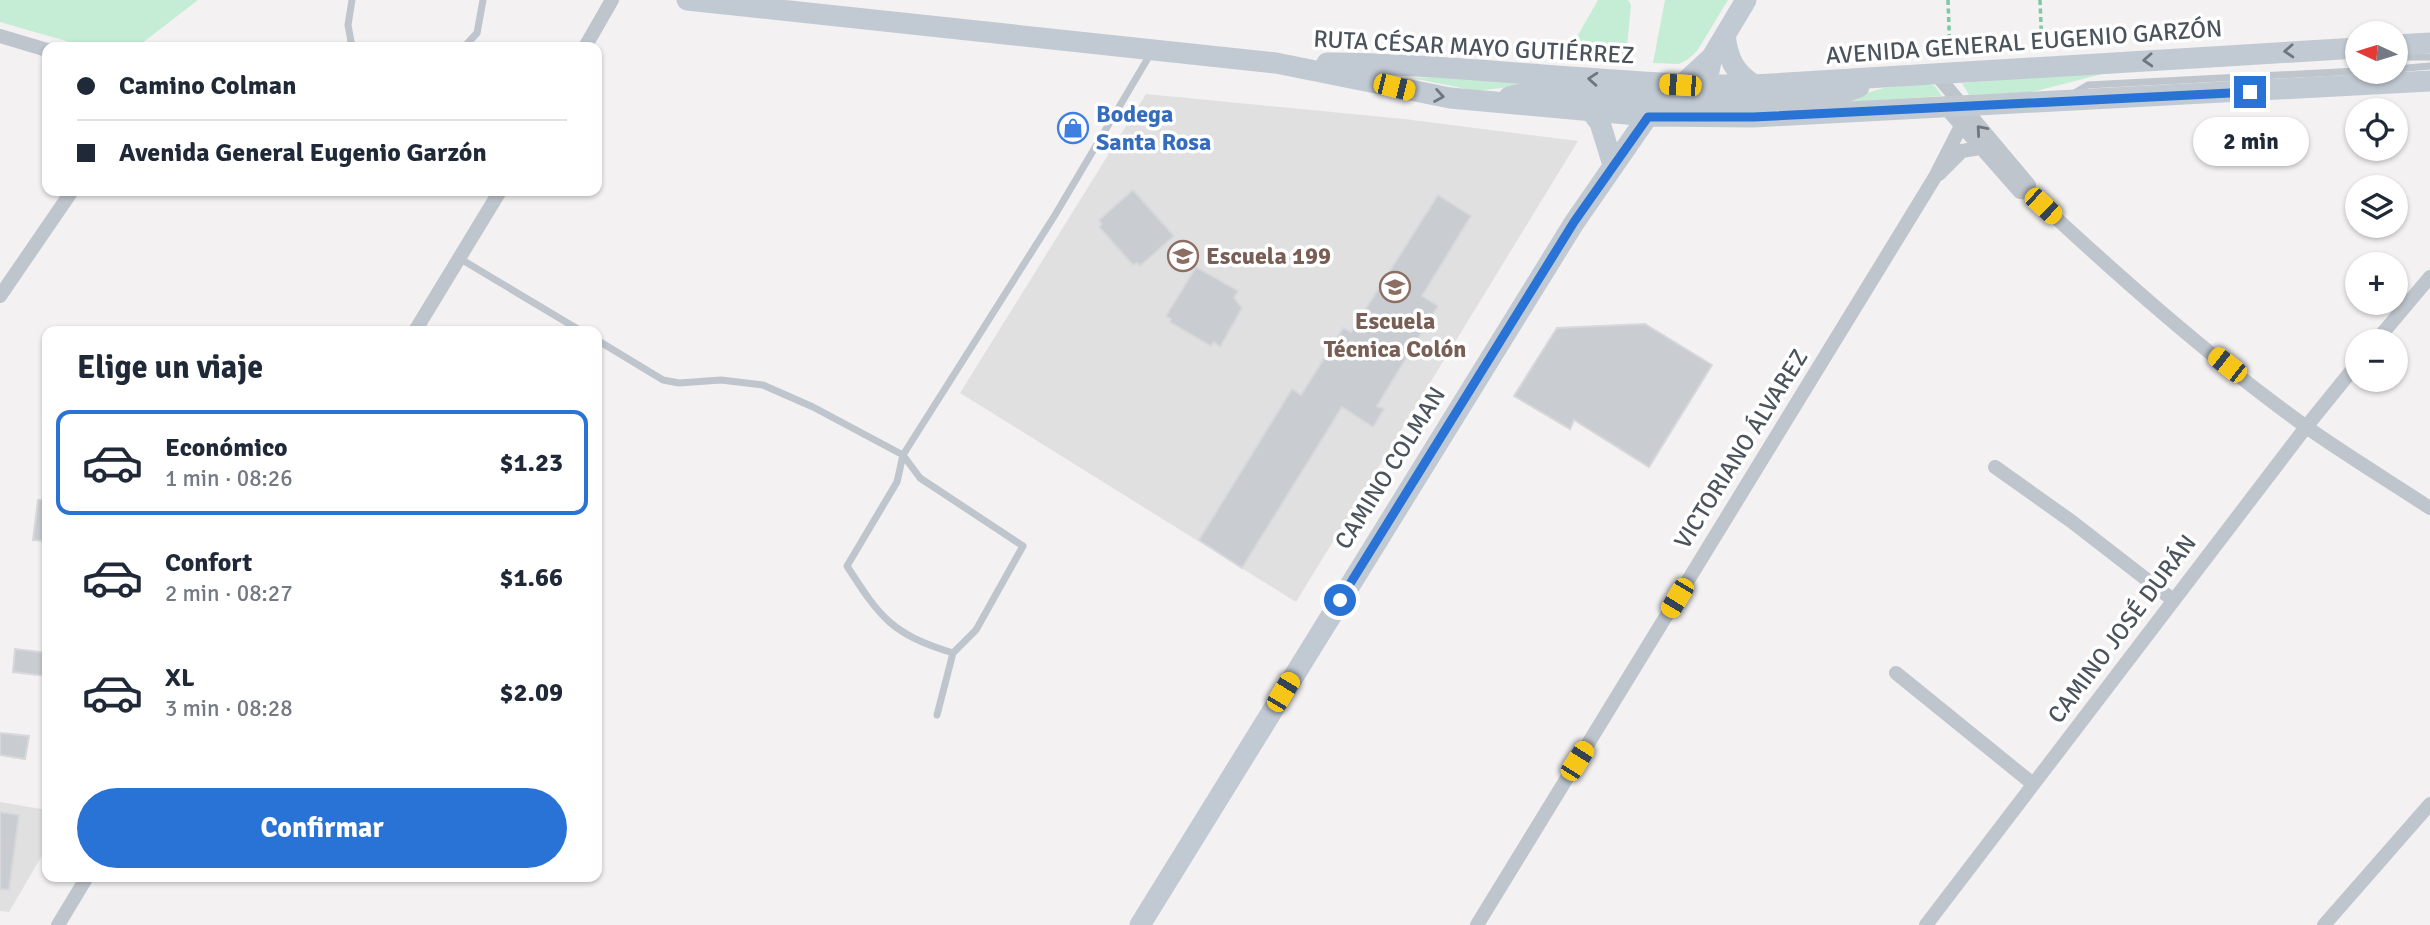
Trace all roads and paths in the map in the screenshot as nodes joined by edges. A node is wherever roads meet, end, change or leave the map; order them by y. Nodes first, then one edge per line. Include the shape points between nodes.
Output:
1 (352, 0) edge
2 (483, 0) edge
3 (612, 0) edge
4 (687, 0) edge
5 (1746, 0) edge
6 (1948, 0) edge
7 (2040, 0) edge
8 (0, 36) edge
9 (1725, 36) junction
10 (351, 42) edge
11 (469, 42) edge
12 (588, 42) edge
13 (2430, 43) edge
14 (2408, 44) edge
15 (42, 49) edge
16 (1153, 50) junction
17 (2345, 50) edge
18 (1712, 57) junction
19 (2408, 57) edge
20 (2430, 57) edge
21 (1276, 63) junction
22 (2043, 66) junction
23 (2430, 66) edge
24 (2408, 68) edge
25 (2345, 71) edge
26 (1943, 72) junction
27 (1882, 77) junction
28 (2430, 81) edge
29 (1682, 85) junction
30 (1754, 85) junction
31 (1713, 93) junction
32 (1648, 99) junction
33 (2060, 101) junction
34 (1494, 102) junction
35 (1591, 111) junction
36 (1956, 114) junction
37 (1737, 117) junction
38 (1980, 148) junction
39 (1613, 165) junction
40 (1935, 177) junction
41 (2029, 193) junction
42 (69, 196) edge
43 (497, 196) edge
44 (459, 258) junction
45 (2430, 276) edge
46 (0, 296) edge
47 (418, 326) edge
48 (573, 326) edge
49 (2386, 329) edge
50 (602, 343) edge
51 (2345, 379) edge
52 (2306, 426) junction
53 (903, 455) junction
54 (1995, 467) dead end
55 (2430, 508) edge
56 (2173, 600) junction
57 (953, 653) junction
58 (1896, 673) dead end
59 (937, 715) dead end
60 (2033, 783) junction
61 (2430, 804) edge
62 (84, 882) edge
63 (58, 925) edge
64 (1140, 925) edge
65 (1477, 925) edge
66 (1926, 925) edge
67 (2324, 925) edge

1 - 10 lane
2 - 11 lane via 477,33
3 - 12 street
4 - 16 main road, RUTA CÉSAR MAYO GUTIÉRREZ
5 - 9 main road, CAMINO COLMAN
6 - 26 path
7 - 22 path
8 - 15 street
9 - 18 main road, CAMINO COLMAN
9 - 30 main road via 1734,68
13 - 14 main road
16 - 21 main road, RUTA CÉSAR MAYO GUTIÉRREZ
16 - 53 lane
17 -> 22 main road, AVENIDA GENERAL EUGENIO GARZÓN
18 - 29 main road, CAMINO COLMAN
18 - 31 main road, CAMINO COLMAN
19 - 20 lane
32 -> 21 main road, RUTA CÉSAR MAYO GUTIÉRREZ via 1368,64
21 -> 34 main road, RUTA CÉSAR MAYO GUTIÉRREZ via 1439,96
22 - 26 main road, AVENIDA GENERAL EUGENIO GARZÓN
23 - 24 lane
25 - 33 lane, AVENIDA GENERAL EUGENIO GARZÓN via 2088,85
26 - 27 main road, AVENIDA GENERAL EUGENIO GARZÓN
26 - 36 street
27 - 30 main road, AVENIDA GENERAL EUGENIO GARZÓN
27 - 31 main road via 1827,96
28 - 33 main road, AVENIDA GENERAL EUGENIO GARZÓN
29 - 31 main road, RUTA CÉSAR MAYO GUTIÉRREZ
29 - 32 main road, RUTA CÉSAR MAYO GUTIÉRREZ
29 - 32 main road, CAMINO COLMAN
30 - 31 main road, AVENIDA GENERAL EUGENIO GARZÓN
31 - 32 main road via 1677,105
31 - 37 main road via 1724,111
32 - 34 main road via 1529,90
32 - 35 main road, RUTA CÉSAR MAYO GUTIÉRREZ
32 - 37 main road, RUTA CÉSAR MAYO GUTIÉRREZ
32 - 39 main road, CAMINO COLMAN
33 - 36 main road, AVENIDA GENERAL EUGENIO GARZÓN
34 - 35 main road, RUTA CÉSAR MAYO GUTIÉRREZ
35 - 39 main road via 1600,122
36 - 37 main road, AVENIDA GENERAL EUGENIO GARZÓN
36 - 38 street
36 - 40 street, VICTORIANO ÁLVAREZ
41 -> 36 street via 2029,186
38 - 40 street, VICTORIANO ÁLVAREZ via 1962,151
38 - 41 street via 2020,192
39 - 64 main road, CAMINO COLMAN via 1468,391
40 - 65 street, VICTORIANO ÁLVAREZ
41 - 52 street via 2196,341
42 - 46 street
43 - 44 street
44 - 47 street
44 - 48 lane
45 - 49 street
50 - 53 lane via 663,380 763,385
51 - 52 street, CAMINO JOSÉ DURÁN
52 - 55 street
52 - 56 street, CAMINO JOSÉ DURÁN
53 - 57 lane via 897,482 847,566 876,611 913,640
53 - 57 lane via 920,478 1023,546 976,630
54 - 56 street
56 - 60 street, CAMINO JOSÉ DURÁN
57 - 59 lane
58 - 60 street
60 - 66 street, CAMINO JOSÉ DURÁN
61 - 67 street
62 - 63 street

